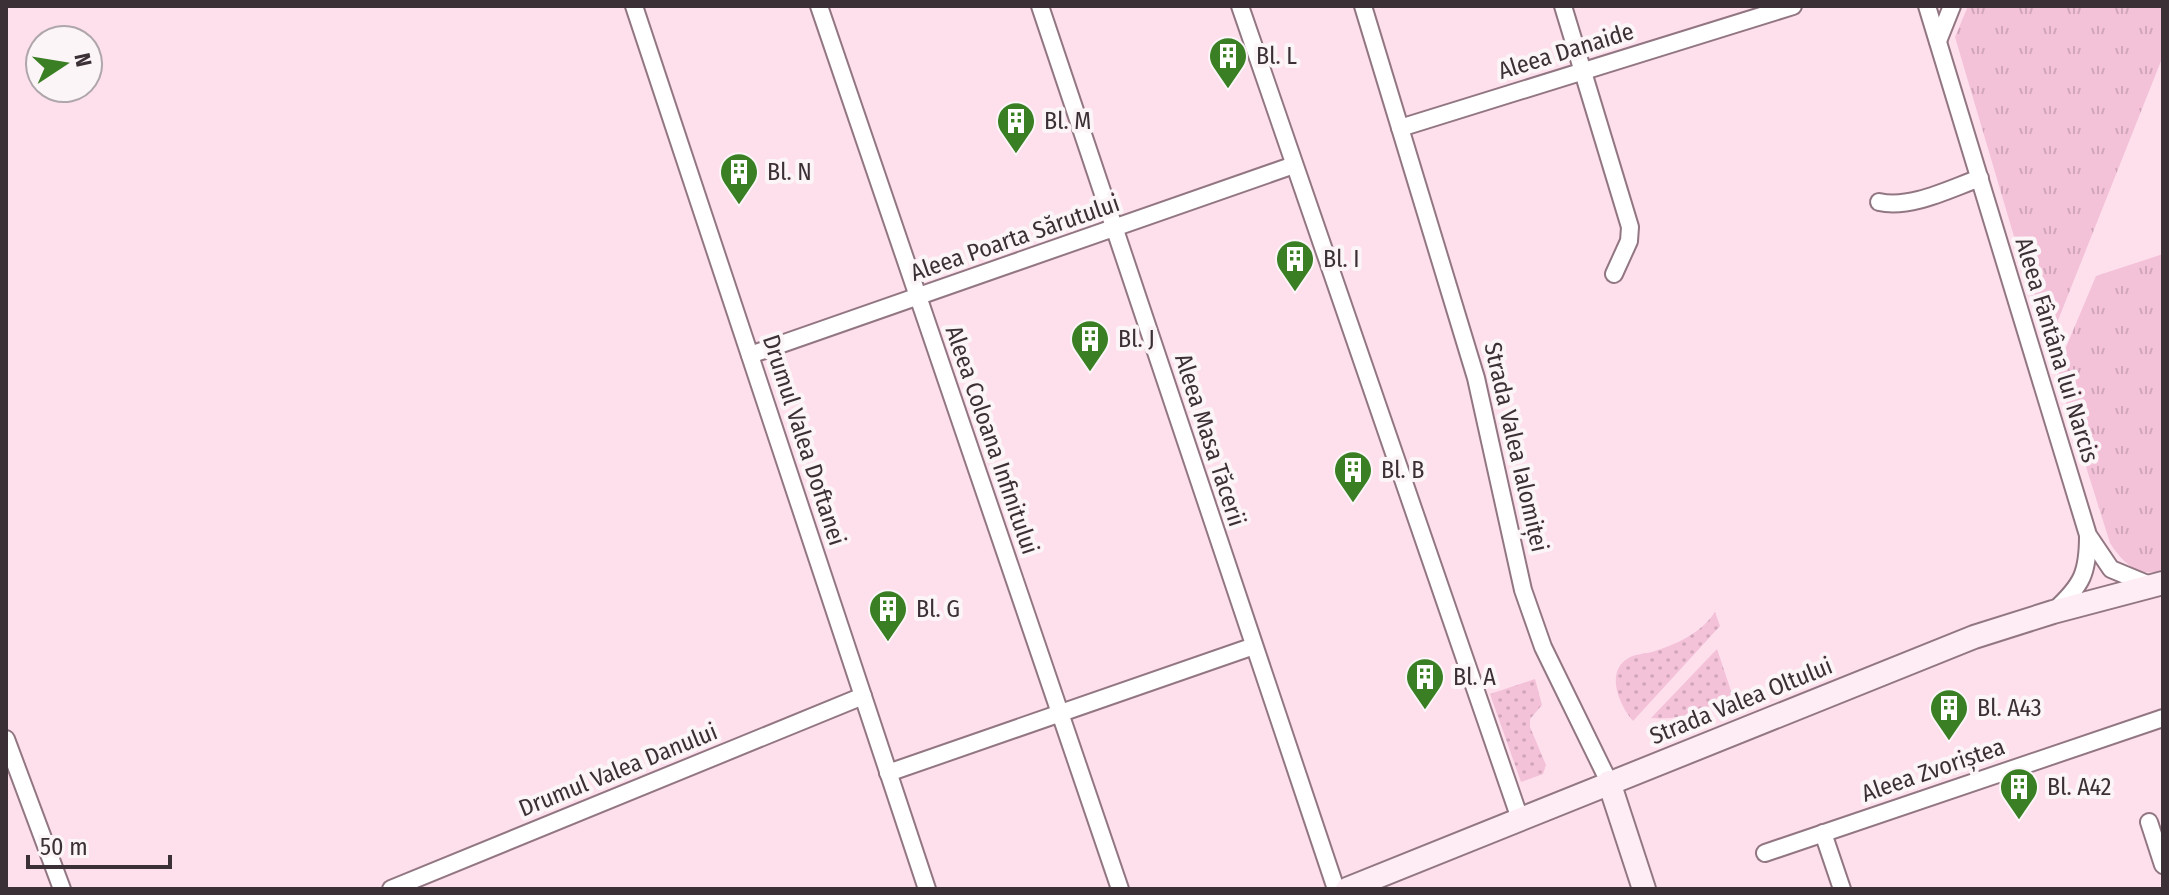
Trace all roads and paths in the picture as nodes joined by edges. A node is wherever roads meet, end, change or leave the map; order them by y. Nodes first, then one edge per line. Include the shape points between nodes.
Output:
1 (634, 6) edge
2 (819, 6) edge
3 (1040, 6) edge
4 (1240, 6) edge
5 (1363, 6) edge
6 (1563, 6) edge
7 (1793, 6) edge
8 (1927, 6) edge
9 (1952, 6) edge
10 (1938, 41) junction
11 (1583, 71) junction
12 (1400, 128) junction
13 (1294, 165) junction
14 (1980, 178) junction
15 (1879, 202) dead end
16 (1114, 229) junction
17 (1614, 274) dead end
18 (918, 297) junction
19 (750, 355) junction
20 (2088, 535) junction
21 (2158, 585) edge
22 (2053, 612) junction
23 (1254, 646) junction
24 (863, 696) junction
25 (1061, 714) junction
26 (2163, 718) edge
27 (6, 739) edge
28 (888, 773) junction
29 (1609, 782) junction
30 (1520, 819) junction
31 (2149, 822) dead end
32 (1823, 833) junction
33 (1765, 853) dead end
34 (2163, 865) edge
35 (62, 889) edge
36 (391, 889) edge
37 (927, 889) edge
38 (1120, 889) edge
39 (1336, 889) edge
40 (1347, 889) edge
41 (1644, 889) edge
42 (1842, 889) edge

1 - 19 street, Drumul Valea Doftanei
2 - 18 street, Aleea Coloana Infinitului
3 - 16 street, Aleea Masa Tăcerii
4 - 13 street
5 - 12 street, Strada Valea Ialomiței
6 - 11 street
7 - 11 street, Aleea Danaide
8 - 10 street, Aleea Fântâna lui Narcis
9 - 10 street
10 - 14 street, Aleea Fântâna lui Narcis
11 - 12 street, Aleea Danaide
11 - 17 street via 1630,227
12 - 29 street, Strada Valea Ialomiței via 1476,378 1523,590 1548,657
13 - 16 street, Aleea Poarta Sărutului
13 - 30 street
14 - 15 street via 1907,202
14 - 20 street, Aleea Fântâna lui Narcis
16 - 18 street, Aleea Poarta Sărutului
16 - 23 street, Aleea Masa Tăcerii
18 - 19 street, Aleea Poarta Sărutului
18 - 25 street, Aleea Coloana Infinitului
19 - 24 street, Drumul Valea Doftanei
20 - 21 street, Aleea Fântâna lui Narcis via 2111,569
20 - 22 street, Aleea Fântâna lui Narcis via 2085,575
21 - 22 main road, Strada Valea Oltului
22 - 29 main road, Strada Valea Oltului via 1960,642
23 - 25 street
23 - 39 street, Aleea Masa Tăcerii
24 - 28 street, Drumul Valea Doftanei
24 - 36 street, Drumul Valea Danului
25 - 28 street
25 - 38 street, Aleea Coloana Infinitului
26 - 32 street, Aleea Zvoriștea
27 - 35 street
28 - 37 street, Drumul Valea Doftanei
29 - 30 main road, Strada Valea Oltului
29 - 41 main road, Strada Valea Ialomiței
30 - 40 main road, Strada Valea Oltului
31 - 34 street
32 - 33 street, Aleea Zvoriștea
32 - 42 street

